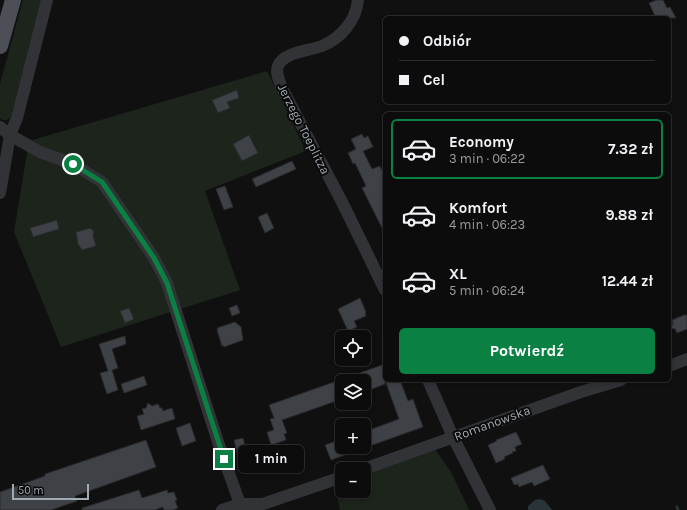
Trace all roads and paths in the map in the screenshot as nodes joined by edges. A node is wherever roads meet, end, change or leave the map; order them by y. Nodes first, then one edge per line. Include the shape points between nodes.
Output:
1 (12, 0) edge
2 (47, 0) edge
3 (358, 0) edge
4 (0, 46) edge
5 (0, 127) edge
6 (10, 135) junction
7 (0, 193) edge
8 (383, 286) edge
9 (687, 359) edge
10 (671, 365) edge
11 (429, 382) edge
12 (614, 382) edge
13 (454, 437) junction
14 (371, 467) edge
15 (335, 479) edge
16 (240, 504) junction
17 (222, 510) edge
18 (490, 510) edge

1 - 4 main road
2 - 6 street via 17,118
3 - 8 street, Jerzego Toeplitza via 353,17 342,33 322,46 287,56 278,66 277,72 283,90
5 - 6 street
6 - 7 street
6 - 16 street via 40,152 73,164 102,182 154,258 167,283
9 - 10 street
11 - 13 street
12 - 13 street, Romanowska
13 - 14 street, Romanowska
13 - 18 street
15 - 16 street via 263,504
16 - 17 street

